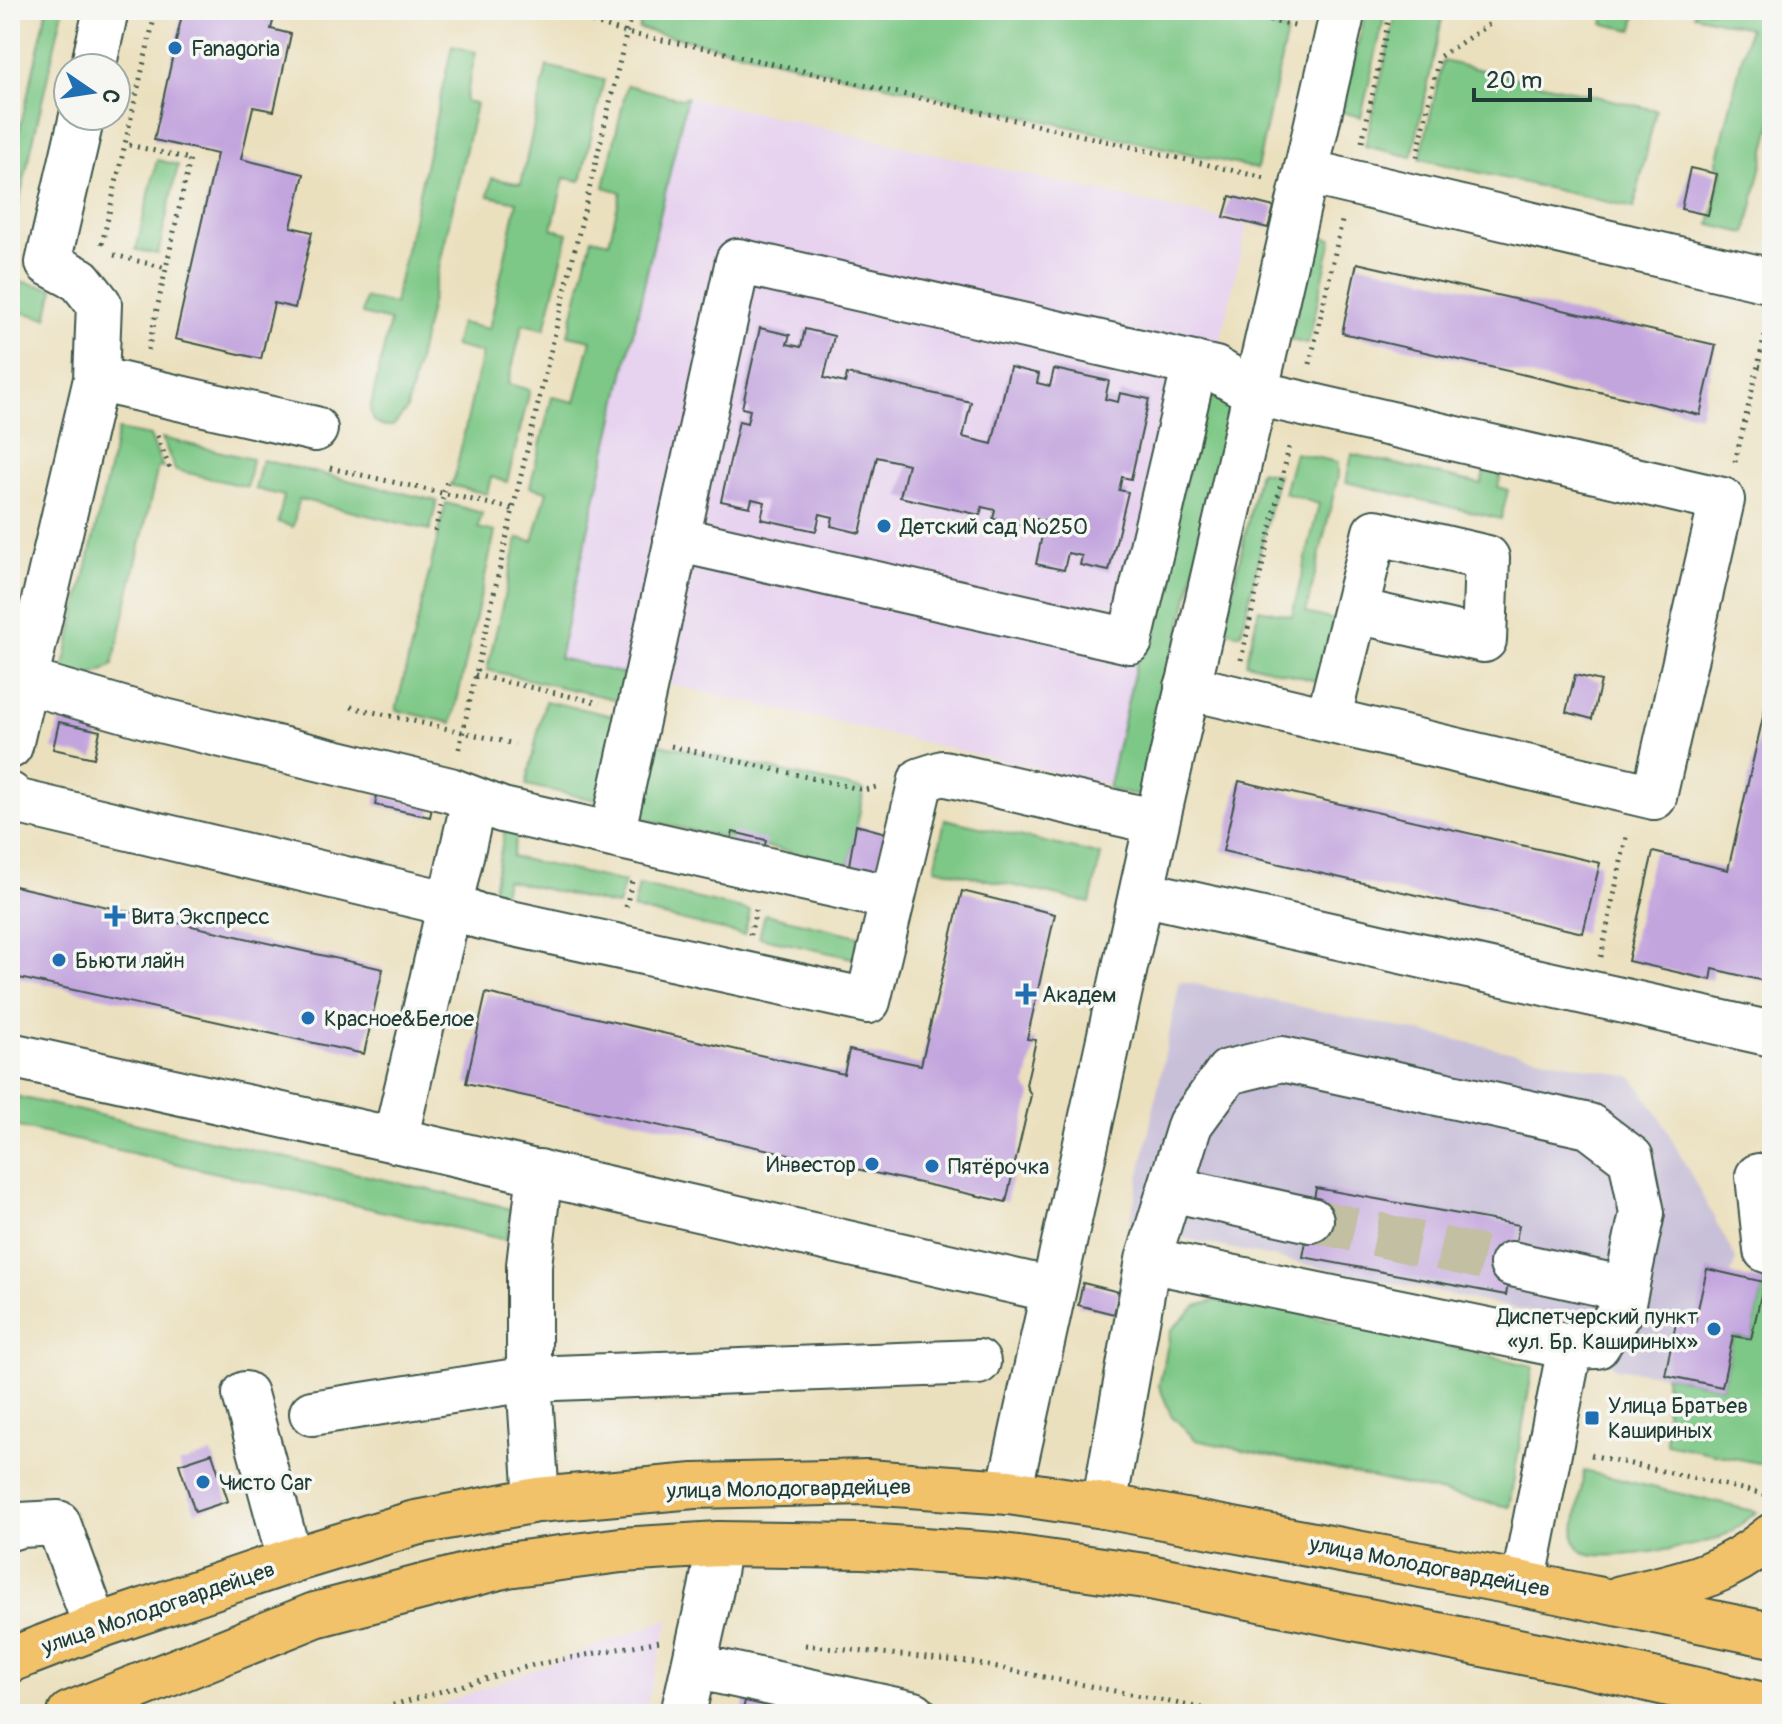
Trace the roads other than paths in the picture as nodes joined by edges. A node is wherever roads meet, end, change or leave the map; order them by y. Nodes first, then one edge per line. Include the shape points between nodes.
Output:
1 (106, 10) edge
2 (1325, 19) edge
3 (97, 52) edge
4 (76, 132) edge
5 (1304, 188) junction
6 (29, 259) edge
7 (1771, 298) edge
8 (1195, 364) junction
9 (96, 379) junction
10 (1256, 393) junction
11 (318, 448) road end
12 (676, 539) junction
13 (1357, 611) dead end
14 (25, 681) junction
15 (1187, 687) junction
16 (1328, 720) junction
17 (10, 746) edge
18 (10, 795) edge
19 (462, 795) junction
20 (1157, 822) junction
21 (626, 838) junction
22 (1142, 893) junction
23 (892, 898) junction
24 (451, 904) junction
25 (1772, 1034) edge
26 (10, 1055) edge
27 (395, 1140) junction
28 (540, 1172) junction
29 (1758, 1176) dead end
30 (1171, 1189) junction
31 (1311, 1220) tunnel mouth
32 (1772, 1252) edge
33 (1148, 1260) junction
34 (1512, 1264) tunnel mouth
35 (1626, 1289) junction
36 (1053, 1290) junction
37 (1570, 1347) junction
38 (978, 1362) dead end
39 (529, 1379) junction
40 (245, 1394) dead end
41 (312, 1413) dead end
42 (1009, 1492) junction
43 (537, 1500) junction
44 (1104, 1506) junction
45 (10, 1528) edge
46 (1772, 1536) edge
47 (719, 1544) junction
48 (996, 1555) junction
49 (290, 1561) junction
50 (1523, 1584) junction
51 (1610, 1601) junction
52 (96, 1627) junction
53 (1772, 1635) edge
54 (10, 1660) edge
55 (694, 1666) junction
56 (1772, 1707) edge
57 (70, 1714) edge
58 (683, 1714) edge
59 (914, 1714) edge

1 - 3 lane
2 - 5 lane
4 - 6 lane
5 - 7 lane via 1352,184 1408,197
5 - 10 lane
6 - 9 lane via 80,280 99,304
8 - 10 lane via 1215,369
8 - 12 lane via 1130,641
8 - 12 lane via 738,261
9 - 11 lane
9 - 14 lane
10 - 15 lane
10 - 16 lane via 1722,500 1654,797
12 - 21 lane via 640,712
13 - 16 lane
14 - 17 lane
14 - 19 lane
15 - 16 lane
15 - 20 lane
18 - 24 lane via 15,801
19 - 21 lane
19 - 24 lane
20 - 22 lane
20 - 23 lane via 943,773 921,780
21 - 23 lane
22 - 25 lane
22 - 36 lane
23 - 24 lane via 868,1001 478,916
24 - 27 lane
26 - 27 lane
27 - 28 lane
28 - 36 lane
28 - 39 lane via 529,1265
29 - 32 lane via 1766,1250
30 - 31 lane
30 - 33 lane
30 - 35 lane via 1190,1124 1228,1072 1282,1059 1589,1126 1631,1158 1642,1213
33 - 37 lane
33 - 44 lane
34 - 35 lane
35 - 37 lane via 1622,1308 1597,1346
36 - 42 lane
37 - 50 lane
38 - 39 lane
39 - 41 lane
39 - 43 lane
40 - 49 lane
42 - 43 main road, улица Молодогвардейцев via 867,1482 694,1486
42 - 44 main road, улица Молодогвардейцев
42 - 48 main road
43 - 49 main road, улица Молодогвардейцев via 415,1523
44 - 50 main road, улица Молодогвардейцев
45 - 52 lane via 58,1523
46 - 51 main road via 1725,1569
47 - 48 main road
47 - 55 lane
47 - 57 main road via 522,1563 433,1584 315,1615
48 - 56 main road via 1160,1579
49 - 52 main road, улица Молодогвардейцев
50 - 51 main road, улица Молодогвардейцев
51 - 53 main road, улица Молодогвардейцев
52 - 54 main road, улица Молодогвардейцев
55 - 58 lane
55 - 59 lane

